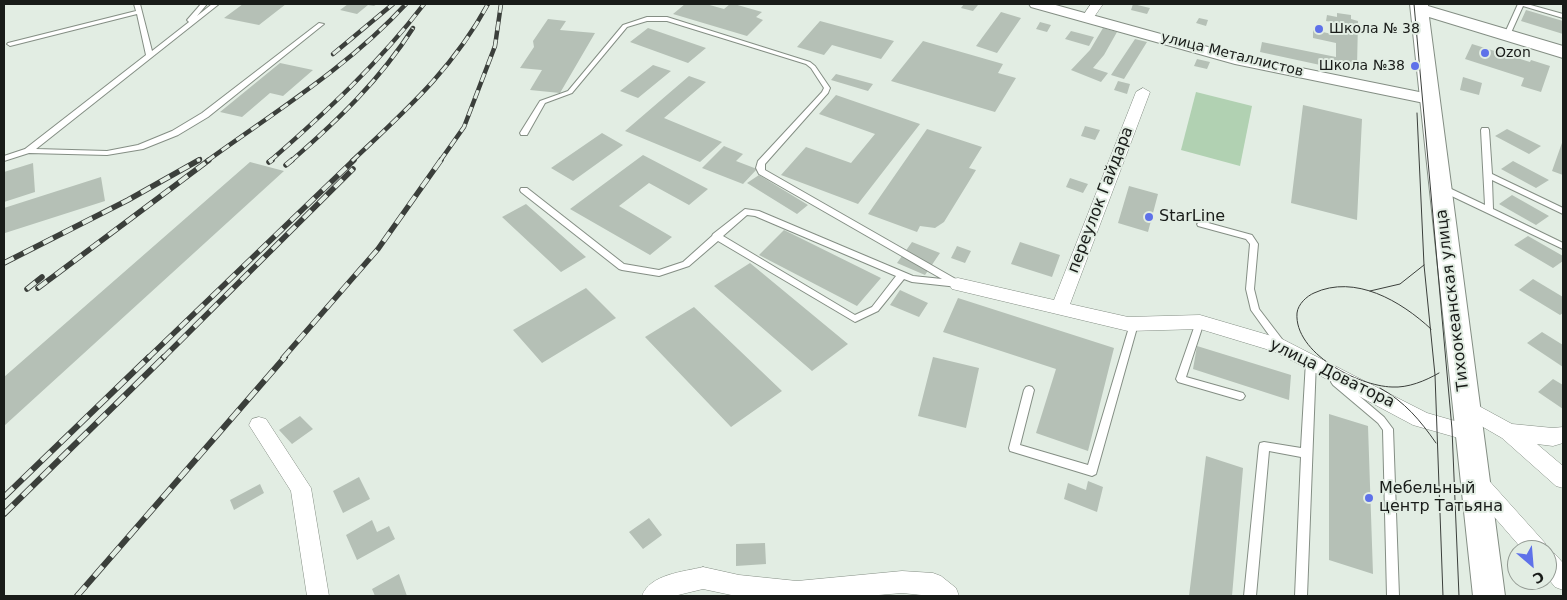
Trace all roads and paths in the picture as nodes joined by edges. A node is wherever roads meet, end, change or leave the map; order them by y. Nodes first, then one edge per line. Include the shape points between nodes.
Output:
1 (137, 4) edge
2 (204, 4) edge
3 (216, 4) edge
4 (1036, 4) edge
5 (1521, 4) edge
6 (1419, 6) edge
7 (1092, 10) edge
8 (139, 12) junction
9 (1563, 16) edge
10 (321, 24) dead end
11 (186, 27) junction
12 (1507, 35) junction
13 (10, 44) dead end
14 (1563, 52) edge
15 (150, 56) junction
16 (1143, 92) dead end
17 (1429, 99) junction
18 (1485, 130) dead end
19 (524, 133) dead end
20 (28, 151) junction
21 (4, 159) edge
22 (1488, 175) junction
23 (1439, 186) junction
24 (524, 190) dead end
25 (1489, 210) junction
26 (1563, 211) edge
27 (1201, 224) dead end
28 (716, 236) junction
29 (1563, 246) edge
30 (902, 275) junction
31 (958, 284) junction
32 (1060, 308) junction
33 (1200, 322) junction
34 (1134, 324) junction
35 (1282, 346) junction
36 (1312, 360) junction
37 (1029, 390) dead end
38 (1240, 396) dead end
39 (1467, 420) junction
40 (260, 425) dead end
41 (1509, 432) junction
42 (1563, 435) edge
43 (1306, 453) junction
44 (1563, 479) edge
45 (1474, 480) junction
46 (1528, 540) edge
47 (318, 596) edge
48 (653, 596) edge
49 (948, 596) edge
50 (1250, 596) edge
51 (1301, 596) edge
52 (1393, 596) edge
53 (1489, 596) edge

1 - 8 lane
2 - 11 lane
3 - 11 lane
4 - 7 street, улица Металлистов
5 - 9 lane
5 - 12 lane
6 - 12 main road
6 - 17 main road, Тихоокеанская улица
7 - 17 street, улица Металлистов via 1235,59
8 - 13 lane
8 - 15 lane
10 - 20 lane via 205,114 175,133 140,147 107,153
11 - 15 lane
12 - 14 main road
15 - 20 lane
16 - 32 street, переулок Гайдара
17 - 23 main road, Тихоокеанская улица
18 - 22 lane
19 - 31 lane via 542,102 570,92 625,26 647,19 667,19 808,63 827,88 825,93 761,163 762,172
20 - 21 lane
22 - 25 lane
22 - 26 lane
23 - 25 lane
23 - 39 main road, Тихоокеанская улица
24 - 28 lane via 622,267 660,273 686,264
25 - 29 lane
27 - 35 lane via 1249,237 1254,244 1250,289 1255,310
28 - 30 lane via 745,212 756,213
28 - 30 lane via 855,318 875,309
30 - 31 lane
31 - 32 street, улица Доватора
32 - 34 street, улица Доватора
33 - 34 street, улица Доватора
33 - 35 street, улица Доватора
33 - 38 lane via 1181,379
34 - 37 lane via 1092,471 1014,448
35 - 36 street, улица Доватора
36 - 39 street, улица Доватора via 1420,419 1437,425
36 - 43 lane
36 - 52 lane via 1388,429
39 - 41 street, улица Доватора
39 - 45 main road, Тихоокеанская улица
40 - 47 street via 301,488
41 - 42 street via 1553,438
41 - 44 street
43 - 50 lane via 1264,446
43 - 51 lane
45 - 46 street
45 - 53 main road, Тихоокеанская улица
48 - 49 street via 664,588 703,578 739,586 797,592 902,582 932,584

